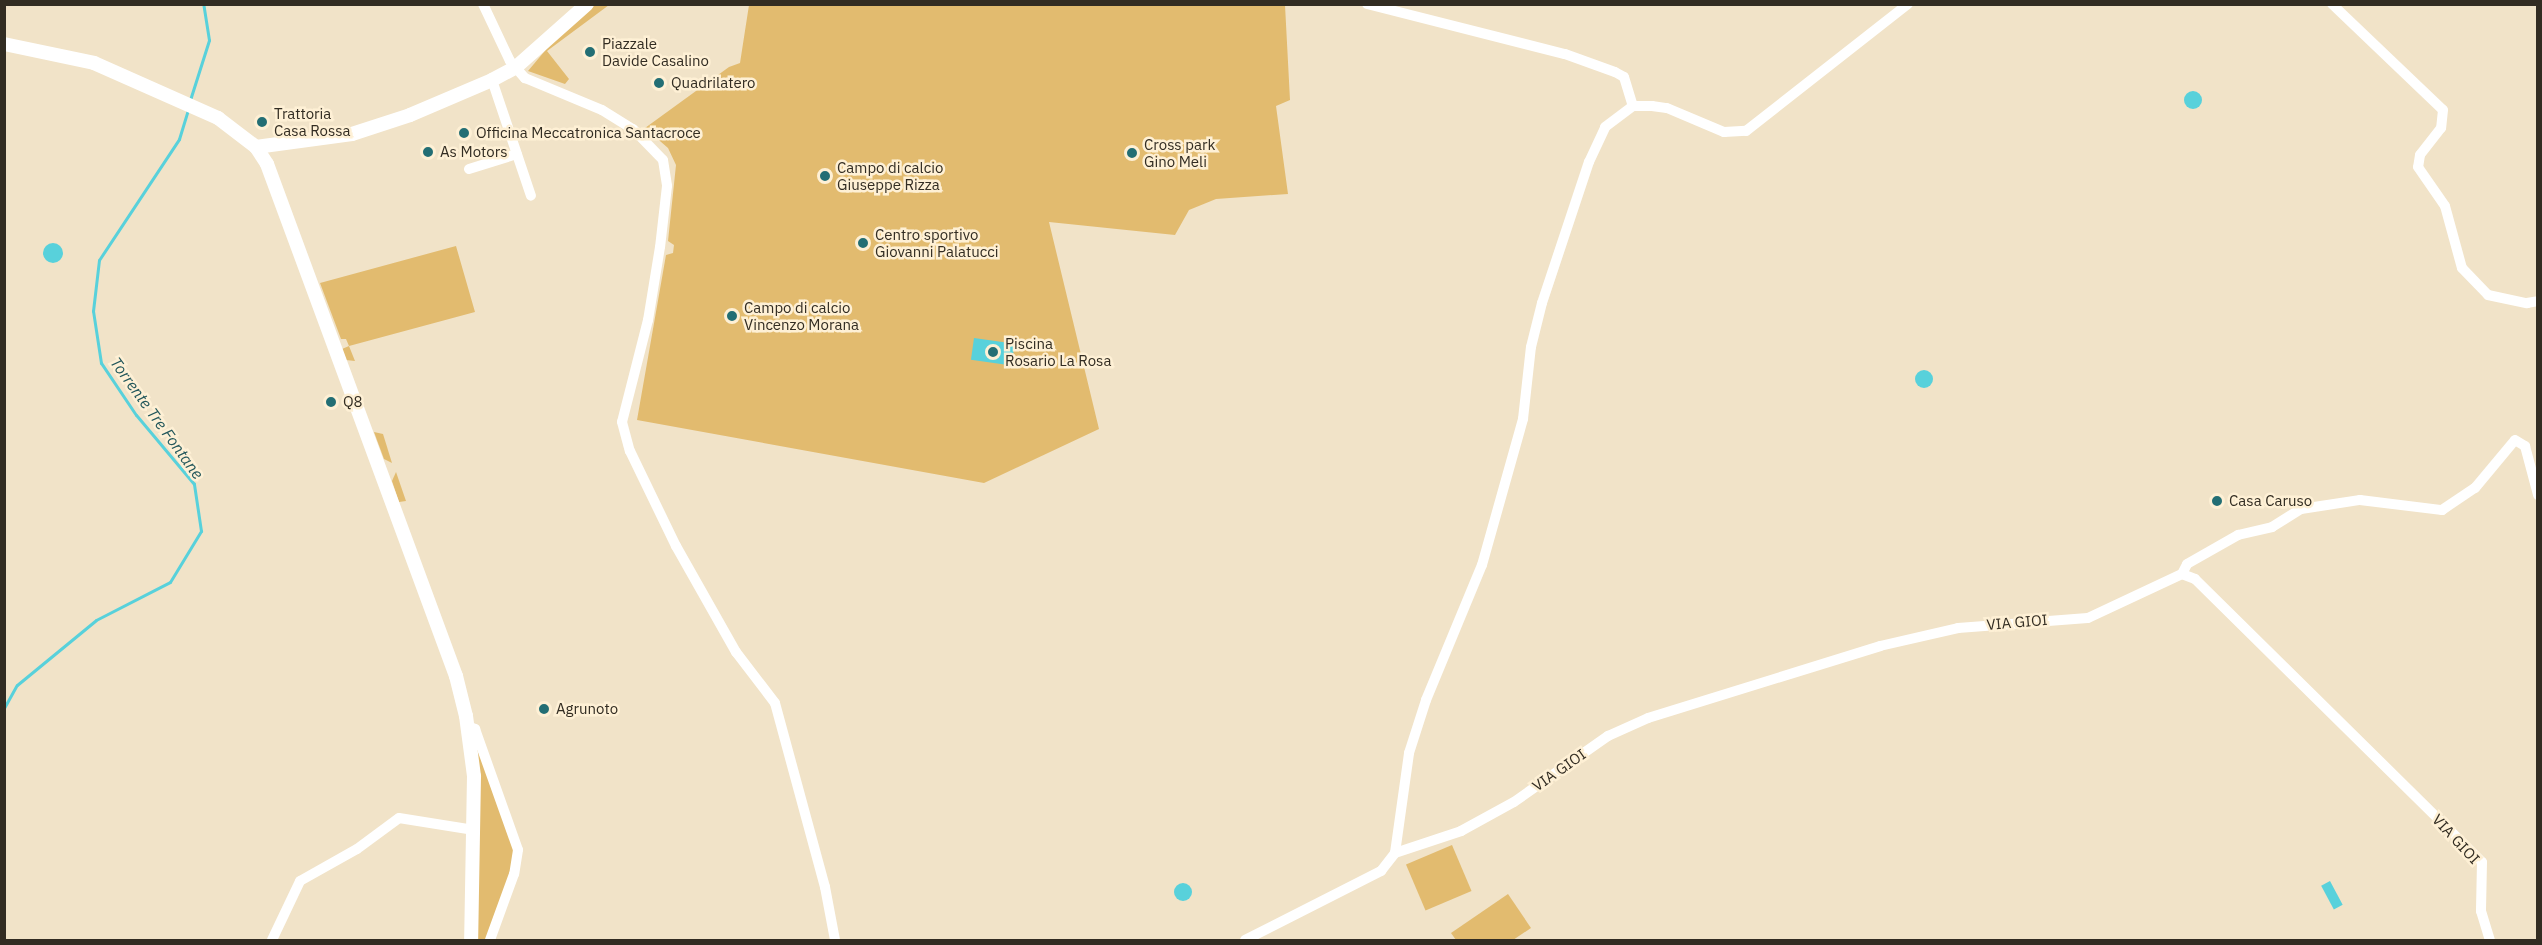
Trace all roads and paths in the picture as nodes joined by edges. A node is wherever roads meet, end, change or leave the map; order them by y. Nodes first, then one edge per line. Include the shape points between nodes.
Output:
1 (483, 4) edge
2 (587, 4) edge
3 (1367, 4) edge
4 (1908, 4) edge
5 (2332, 4) edge
6 (4, 44) edge
7 (515, 68) junction
8 (492, 80) junction
9 (1633, 106) junction
10 (256, 147) junction
11 (517, 154) junction
12 (469, 169) dead end
13 (531, 196) dead end
14 (2538, 301) edge
15 (2538, 495) edge
16 (2182, 574) junction
17 (468, 726) junction
18 (474, 830) junction
19 (1395, 853) junction
20 (272, 940) edge
21 (471, 940) edge
22 (490, 940) edge
23 (835, 940) edge
24 (1245, 940) edge
25 (2490, 940) edge

1 - 7 street
2 - 7 main road
3 - 9 street via 1565,54 1615,72 1624,77
4 - 9 street via 1746,131 1711,128 1667,108
5 - 14 street via 2443,110 2441,128 2425,145 2418,167 2445,206 2462,268 2488,295 2527,303
6 - 10 main road via 94,63 218,118
7 - 8 main road
7 - 23 street via 536,85 602,110 626,124 663,160 666,186 660,247 648,320 622,422 630,451 676,546 736,652 775,703 825,887
8 - 10 main road via 410,115 352,134
8 - 11 street
9 - 19 street via 1605,127 1566,227 1531,347 1523,419 1482,565 1426,700 1409,753
10 - 17 main road via 279,192 456,676
11 - 12 street
11 - 13 street
15 - 16 street via 2525,446 2515,440 2475,488 2442,510 2360,500 2301,509 2272,527 2238,535 2187,564
16 - 19 street, VIA GIOI via 2088,618 1958,628 1880,646 1648,718 1608,736 1514,802 1461,831
16 - 25 street, VIA GIOI via 2195,579 2482,862 2481,911
17 - 18 main road via 474,776
17 - 22 street via 475,729 518,850 514,874
18 - 20 street via 399,818 357,849 300,881
18 - 21 main road
19 - 24 street via 1381,871

